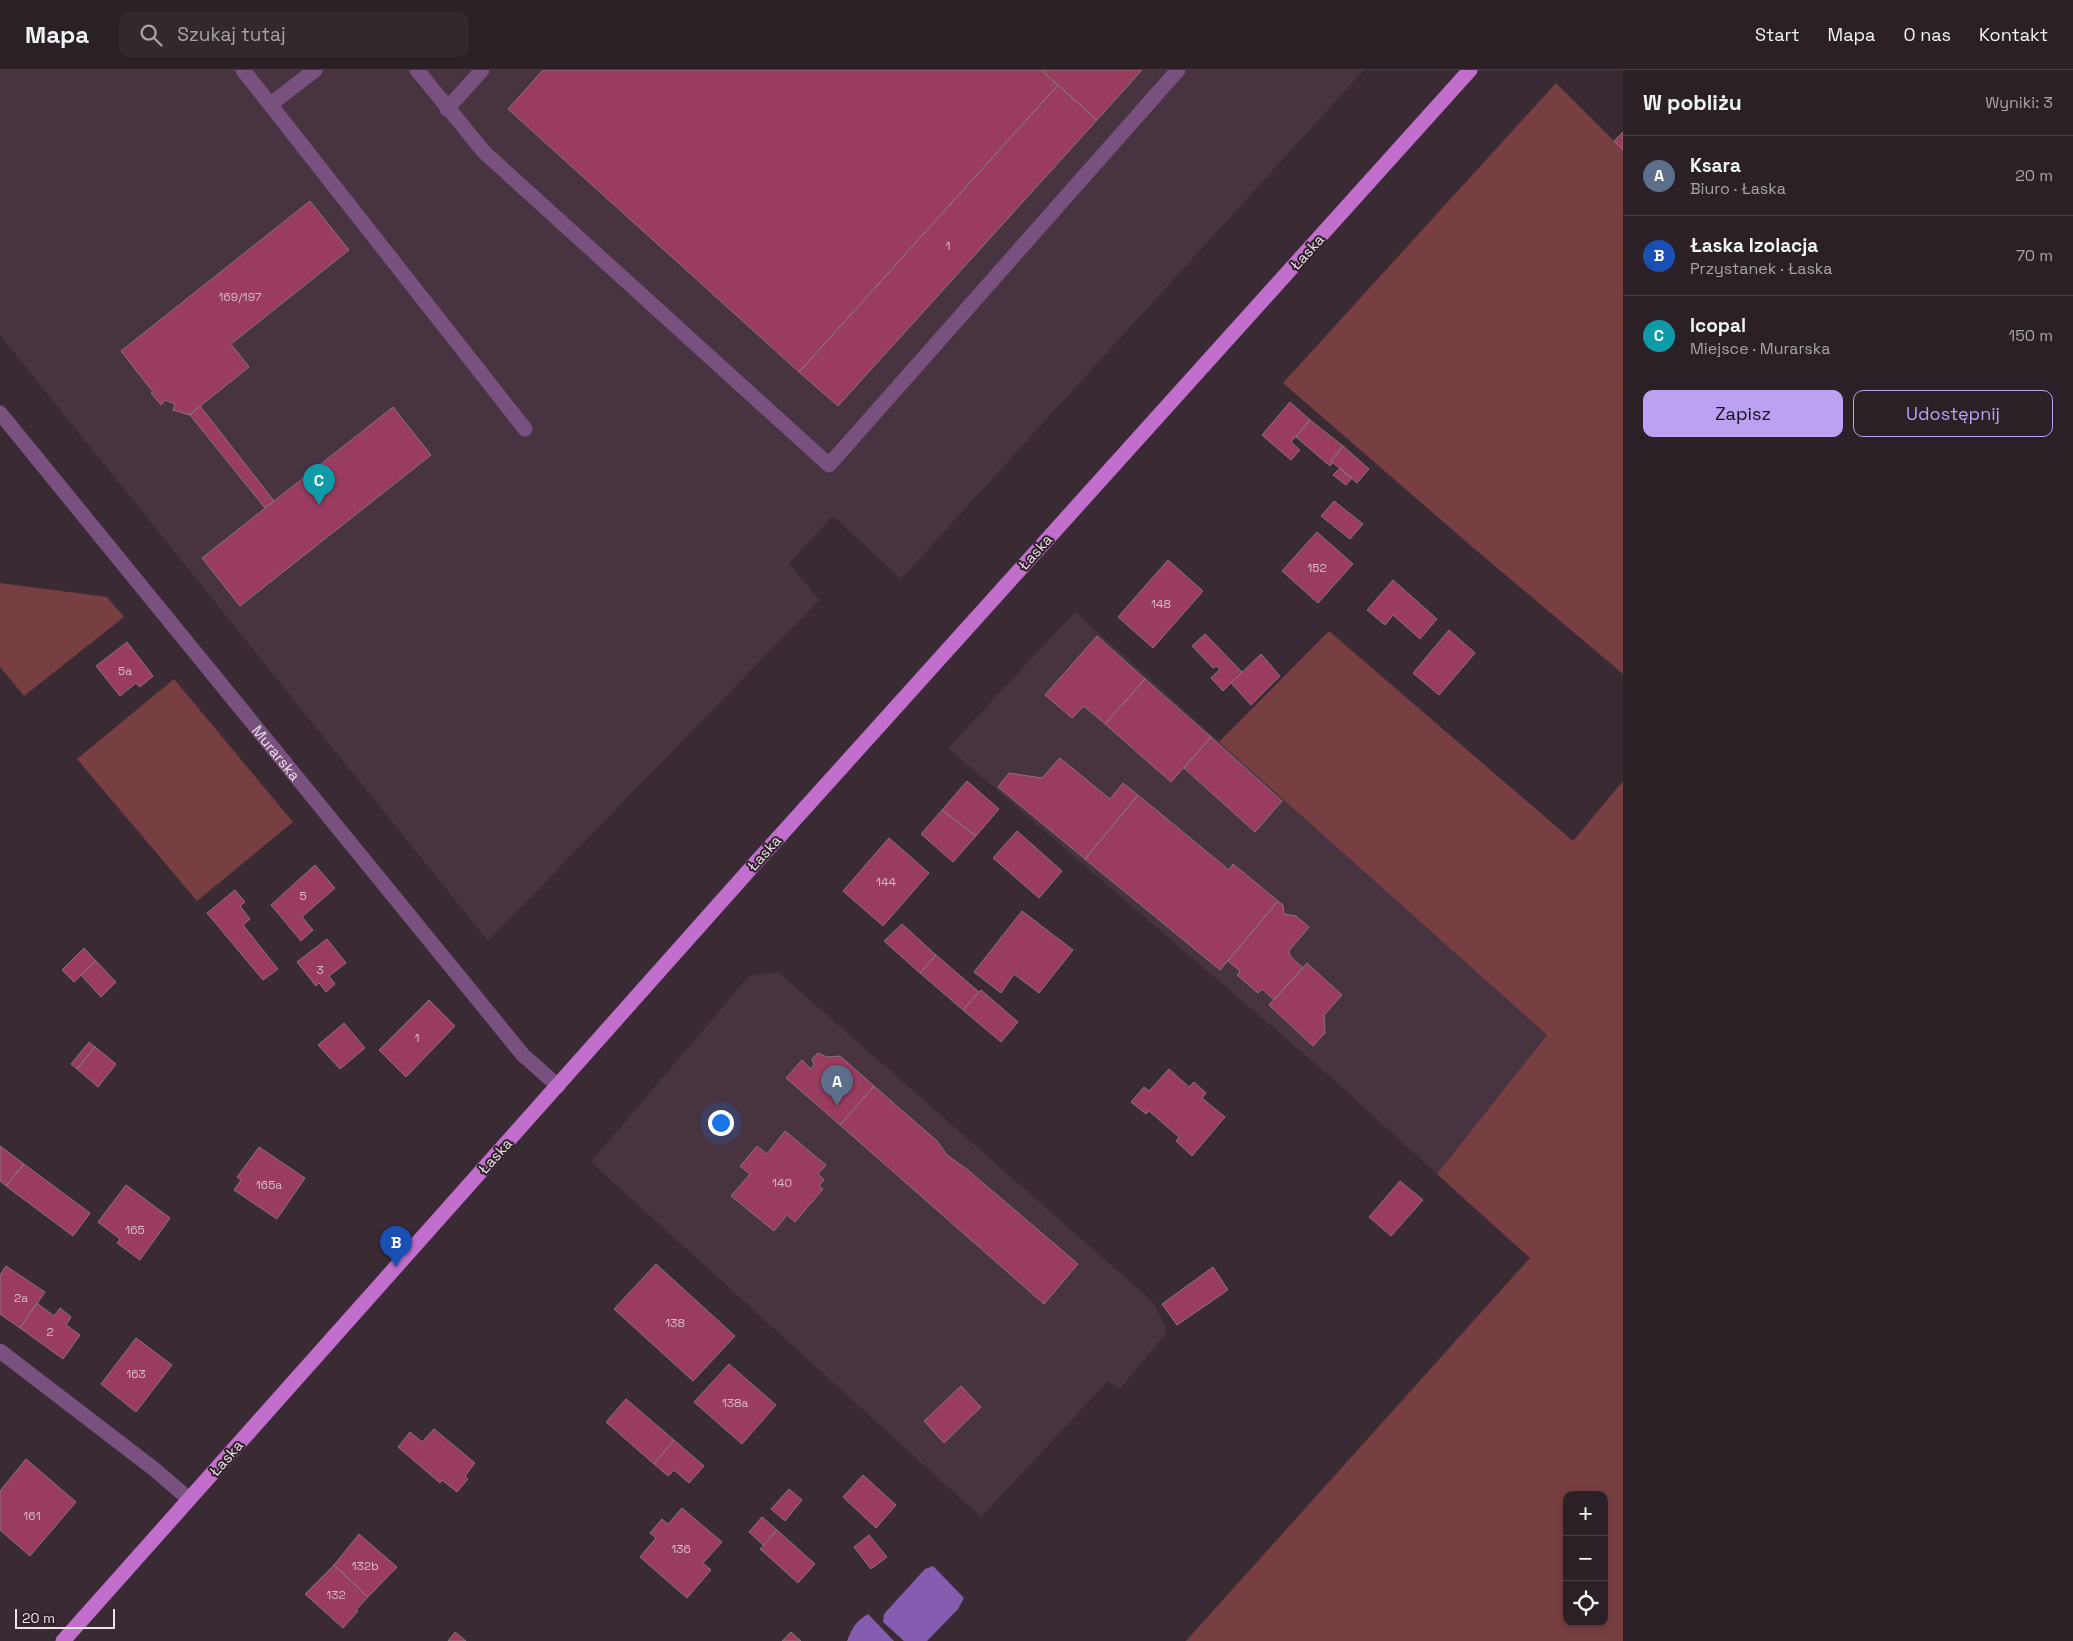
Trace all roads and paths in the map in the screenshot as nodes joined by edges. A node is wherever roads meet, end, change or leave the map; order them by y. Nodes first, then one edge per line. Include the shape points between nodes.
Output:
1 (243, 70) edge
2 (315, 70) edge
3 (417, 70) edge
4 (482, 70) edge
5 (1178, 70) edge
6 (1470, 70) edge
7 (271, 104) junction
8 (447, 109) junction
9 (0, 413) edge
10 (525, 429) dead end
11 (558, 1086) junction
12 (0, 1351) edge
13 (189, 1499) junction
14 (63, 1641) edge

1 - 7 street
2 - 7 street
3 - 8 street
4 - 8 street
5 - 8 street via 829,465 484,152
6 - 11 main road, Łaska
7 - 10 street
9 - 11 street, Murarska via 523,1055
11 - 13 main road, Łaska
12 - 13 street
13 - 14 main road, Łaska

